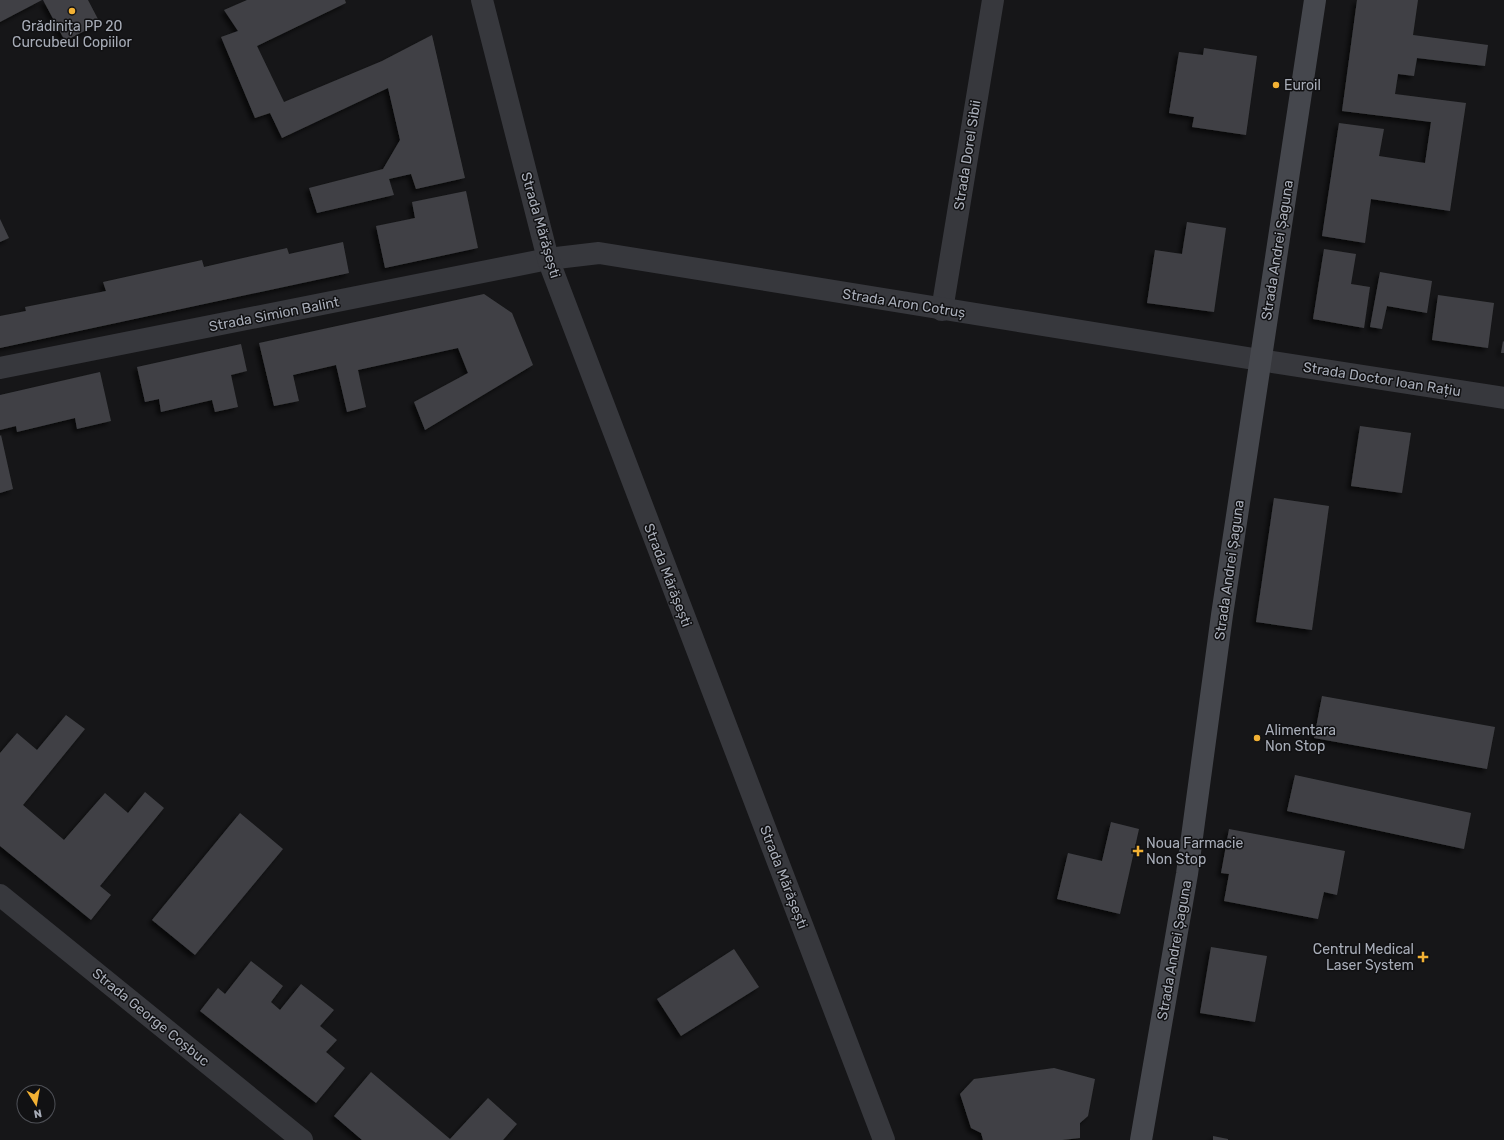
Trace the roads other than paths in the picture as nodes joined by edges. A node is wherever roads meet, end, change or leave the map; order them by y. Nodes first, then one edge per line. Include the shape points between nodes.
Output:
1 (482, 0) edge
2 (993, 0) edge
3 (1315, 0) edge
4 (548, 259) junction
5 (942, 310) junction
6 (1260, 360) junction
7 (0, 368) edge
8 (1504, 398) edge
9 (0, 895) edge
10 (302, 1140) edge
11 (884, 1140) edge
12 (1141, 1140) edge

1 - 4 street, Strada Mărășești
2 - 5 street, Strada Dorel Sibii
3 - 6 main road, Strada Andrei Șaguna
4 - 5 street, Strada Aron Cotruș via 599,253 616,255
4 - 7 street, Strada Simion Balint
4 - 11 street, Strada Mărășești
5 - 6 street, Strada Aron Cotruș
6 - 8 street, Strada Doctor Ioan Rațiu
6 - 12 main road, Strada Andrei Șaguna via 1187,874
9 - 10 street, Strada George Coșbuc

